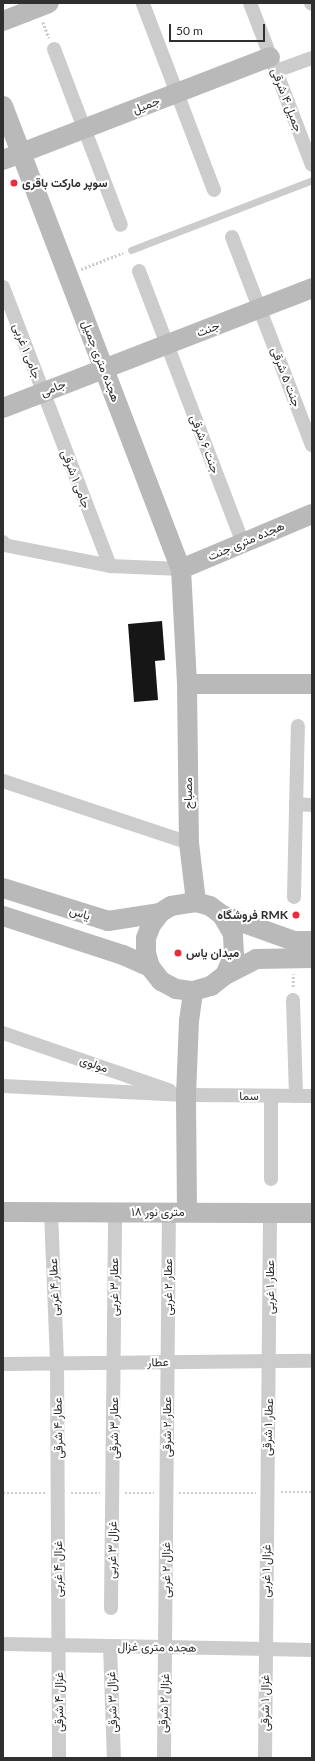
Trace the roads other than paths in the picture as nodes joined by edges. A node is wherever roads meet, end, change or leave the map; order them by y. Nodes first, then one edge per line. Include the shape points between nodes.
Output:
1 (250, 3) edge
2 (143, 4) dead end
3 (44, 5) edge
4 (3, 21) edge
5 (54, 49) road end
6 (312, 58) edge
7 (273, 64) junction
8 (177, 93) junction
9 (3, 106) edge
10 (84, 129) junction
11 (12, 157) edge
12 (312, 165) edge
13 (312, 180) edge
14 (214, 190) dead end
15 (122, 225) dead end
16 (232, 237) dead end
17 (131, 250) road end
18 (139, 271) dead end
19 (3, 287) edge
20 (312, 288) edge
21 (260, 309) junction
22 (167, 344) junction
23 (104, 369) junction
24 (43, 392) junction
25 (3, 408) edge
26 (312, 445) edge
27 (312, 514) edge
28 (4, 543) edge
29 (243, 543) junction
30 (110, 566) junction
31 (181, 569) junction
32 (188, 684) junction
33 (312, 684) edge
34 (298, 726) dead end
35 (3, 780) edge
36 (296, 804) junction
37 (312, 805) edge
38 (189, 843) junction
39 (3, 888) edge
40 (294, 897) dead end
41 (196, 902) junction
42 (160, 913) junction
43 (222, 915) junction
44 (3, 916) edge
45 (312, 941) edge
46 (302, 958) edge
47 (150, 967) junction
48 (225, 975) junction
49 (193, 991) junction
50 (293, 1000) road end
51 (3, 1033) edge
52 (3, 1086) edge
53 (186, 1096) junction
54 (271, 1096) junction
55 (296, 1096) junction
56 (312, 1096) edge
57 (271, 1179) dead end
58 (3, 1212) edge
59 (51, 1212) junction
60 (115, 1212) junction
61 (178, 1212) junction
62 (270, 1213) junction
63 (312, 1213) edge
64 (270, 1361) junction
65 (312, 1361) edge
66 (168, 1362) junction
67 (57, 1363) junction
68 (114, 1363) junction
69 (3, 1364) edge
70 (266, 1492) joint
71 (58, 1493) joint
72 (113, 1493) joint
73 (167, 1493) joint
74 (111, 1608) dead end
75 (3, 1644) edge
76 (59, 1645) junction
77 (110, 1646) junction
78 (166, 1647) junction
79 (265, 1649) junction
80 (312, 1650) edge
81 (59, 1758) edge
82 (114, 1758) edge
83 (164, 1758) edge
84 (266, 1758) edge

1 - 7 street, جمیل ۴ شرقی
2 - 8 street
3 - 4 street
5 - 10 street
6 - 7 street
7 - 8 street, جمیل
7 - 12 street, جمیل ۴ شرقی
8 - 10 street, جمیل
8 - 14 street
9 - 11 street, هجده متری جمیل
10 - 11 street, جمیل
10 - 15 street
11 - 23 street, هجده متری جمیل via 68,275
13 - 17 lane
16 - 21 street, جنت ۵ شرقی
18 - 22 street, جنت ۶ شرقی
19 - 24 street, جامی ۱ غربی
20 - 21 street, جنت
21 - 22 street, جنت
21 - 26 street, جنت ۵ شرقی
22 - 23 street, جنت
22 - 29 street, جنت ۶ شرقی
23 - 24 street, جامی
23 - 31 street, هجده متری جمیل
24 - 25 street, جامی
24 - 30 street, جامی ۱ شرقی
27 - 29 street, هجده متری جنت
28 - 30 street
29 - 31 street, هجده متری جنت
30 - 31 street
31 - 32 street, مصباح
32 - 33 street
32 - 38 street, مصباح
34 - 36 street
35 - 38 street
36 - 37 street
36 - 40 street
38 - 41 street, مصباح
39 - 42 street, یاس via 108,921
41 - 42 street via 170,906
41 - 43 street via 210,906
42 - 47 street via 146,938 146,953
43 - 45 street via 294,940
43 - 48 street via 233,934 234,948 234,955
44 - 47 street via 123,955
46 - 48 street via 256,959
47 - 49 street via 161,981 176,989
48 - 49 street via 211,986
49 - 53 street
50 - 55 street
51 - 53 street, مولوی
52 - 53 street, سما
53 - 54 street, سما
53 - 61 street
54 - 55 street, سما
54 - 57 street
55 - 56 street, سما
58 - 59 street, ۱۸ متری نور
59 - 60 street, ۱۸ متری نور
59 - 67 street, عطار ۴ غربی
60 - 61 street, ۱۸ متری نور
60 - 68 street, عطار ۳ غربی
61 - 62 street, ۱۸ متری نور
61 - 66 street, عطار ۲ غربی
62 - 63 street, ۱۸ متری نور
62 - 64 street, عطار ۱ غربی
64 - 65 street, عطار
64 - 66 street, عطار
64 - 70 street, عطار ۱ شرقی
66 - 68 street, عطار
66 - 73 street, عطار ۲ شرقی
67 - 68 street, عطار
67 - 69 street, عطار
67 - 71 street, عطار ۴ شرقی
68 - 72 street, عطار ۳ شرقی
70 - 79 street, غزال ۱ غربی
71 - 76 street, غزال ۴ غربی
72 - 74 street, غزال ۳ غربی
73 - 78 street, غزال ۲ غربی
75 - 76 street, هجده متری غزال
76 - 77 street, هجده متری غزال
76 - 81 street, غزال ۴ شرقی
77 - 78 street, هجده متری غزال
77 - 82 street, غزال ۳ شرقی
78 - 79 street, هجده متری غزال
78 - 83 street, غزال ۲ شرقی
79 - 80 street, هجده متری غزال
79 - 84 street, غزال ۱ شرقی

